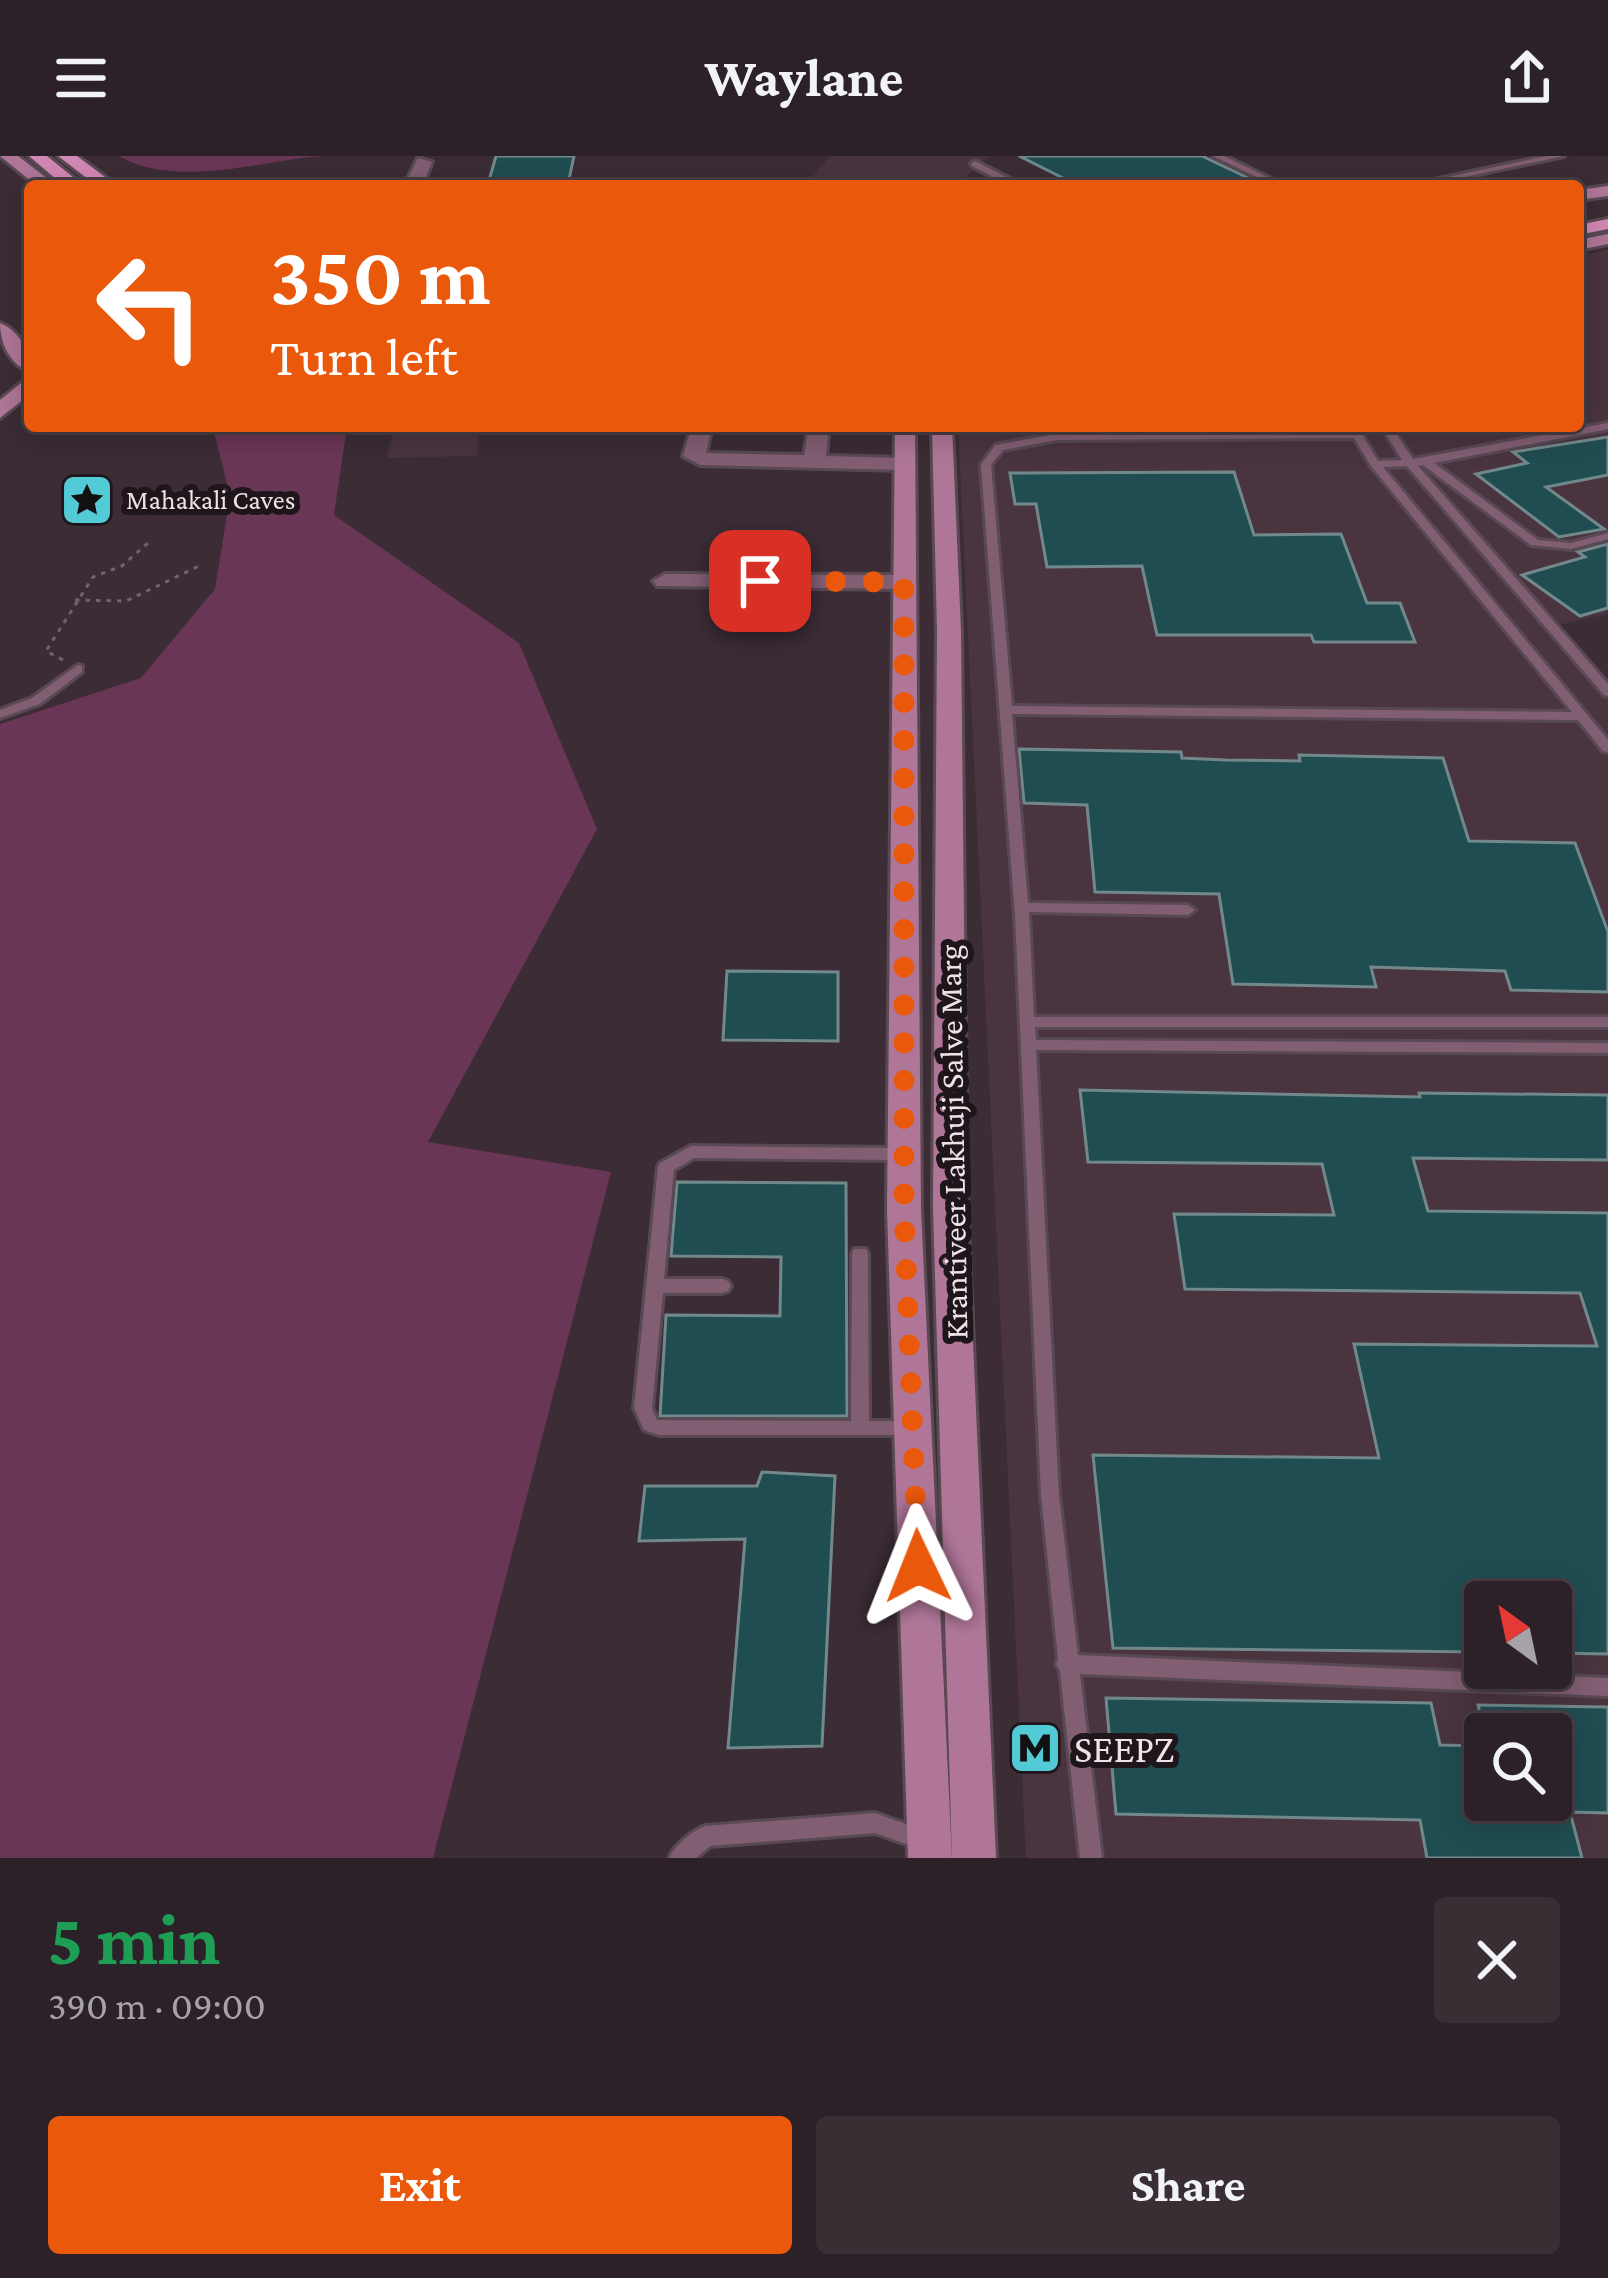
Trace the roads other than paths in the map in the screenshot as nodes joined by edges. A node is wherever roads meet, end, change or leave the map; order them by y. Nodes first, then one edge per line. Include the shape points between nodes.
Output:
1 (7, 156) edge
2 (37, 156) edge
3 (67, 156) edge
4 (1217, 156) edge
5 (1560, 156) edge
6 (424, 162) dead end
7 (975, 164) dead end
8 (40, 180) edge
9 (67, 180) edge
10 (100, 180) edge
11 (416, 180) edge
12 (1006, 180) edge
13 (1269, 180) edge
14 (1439, 180) edge
15 (0, 329) edge
16 (24, 358) edge
17 (24, 388) edge
18 (0, 412) edge
19 (701, 432) edge
20 (818, 432) edge
21 (905, 432) edge
22 (942, 432) edge
23 (1256, 432) edge
24 (1356, 432) edge
25 (1390, 432) edge
26 (1578, 432) edge
27 (814, 462) junction
28 (1425, 462) junction
29 (1409, 463) junction
30 (903, 464) junction
31 (1375, 464) junction
32 (1608, 536) edge
33 (665, 581) dead end
34 (904, 582) junction
35 (78, 669) road end
36 (1608, 692) edge
37 (1006, 710) junction
38 (0, 714) edge
39 (1582, 716) junction
40 (1608, 748) edge
41 (1022, 908) junction
42 (1188, 910) dead end
43 (1028, 1022) junction
44 (1608, 1022) edge
45 (1030, 1045) junction
46 (1608, 1048) edge
47 (904, 1154) junction
48 (950, 1208) junction
49 (904, 1210) junction
50 (860, 1254) dead end
51 (654, 1286) junction
52 (722, 1286) dead end
53 (860, 1428) junction
54 (913, 1428) junction
55 (1066, 1664) junction
56 (1608, 1687) edge
57 (930, 1850) edge
58 (974, 1852) edge
59 (680, 1858) edge
60 (1091, 1858) edge

1 - 8 main road
2 - 9 main road
3 - 10 main road
4 - 13 lane
5 - 14 lane
6 - 11 street
7 - 12 lane
15 - 16 main road
17 - 18 main road
19 - 27 street via 698,459
20 - 27 street
21 - 30 main road, Krantiveer Lakhuji Salve Marg
22 - 48 main road, Krantiveer Lakhuji Salve Marg
23 - 37 lane via 1057,436 999,447 986,465
24 - 31 lane
25 - 29 lane
26 - 28 lane
27 - 30 street
28 - 29 lane
28 - 32 lane via 1535,543 1571,546
29 - 31 lane
29 - 36 lane
30 - 34 main road, Krantiveer Lakhuji Salve Marg
31 - 39 lane
33 - 34 street
34 - 47 main road, Krantiveer Lakhuji Salve Marg
35 - 38 lane
37 - 39 lane
37 - 41 lane
39 - 40 lane
41 - 42 lane
41 - 43 lane
43 - 44 lane
43 - 45 lane
45 - 46 lane
45 - 55 lane via 1050,1495
47 - 49 main road, Krantiveer Lakhuji Salve Marg
47 - 51 lane via 681,1156 666,1167
48 - 49 main road
48 - 58 main road, Krantiveer Lakhuji Salve Marg
49 - 54 main road, Krantiveer Lakhuji Salve Marg
50 - 53 lane
51 - 52 lane
51 - 53 lane via 643,1408 650,1425
53 - 54 lane
54 - 57 main road, Krantiveer Lakhuji Salve Marg
55 - 56 lane
55 - 60 lane
57 - 58 lane
57 - 59 lane via 875,1823 706,1836

